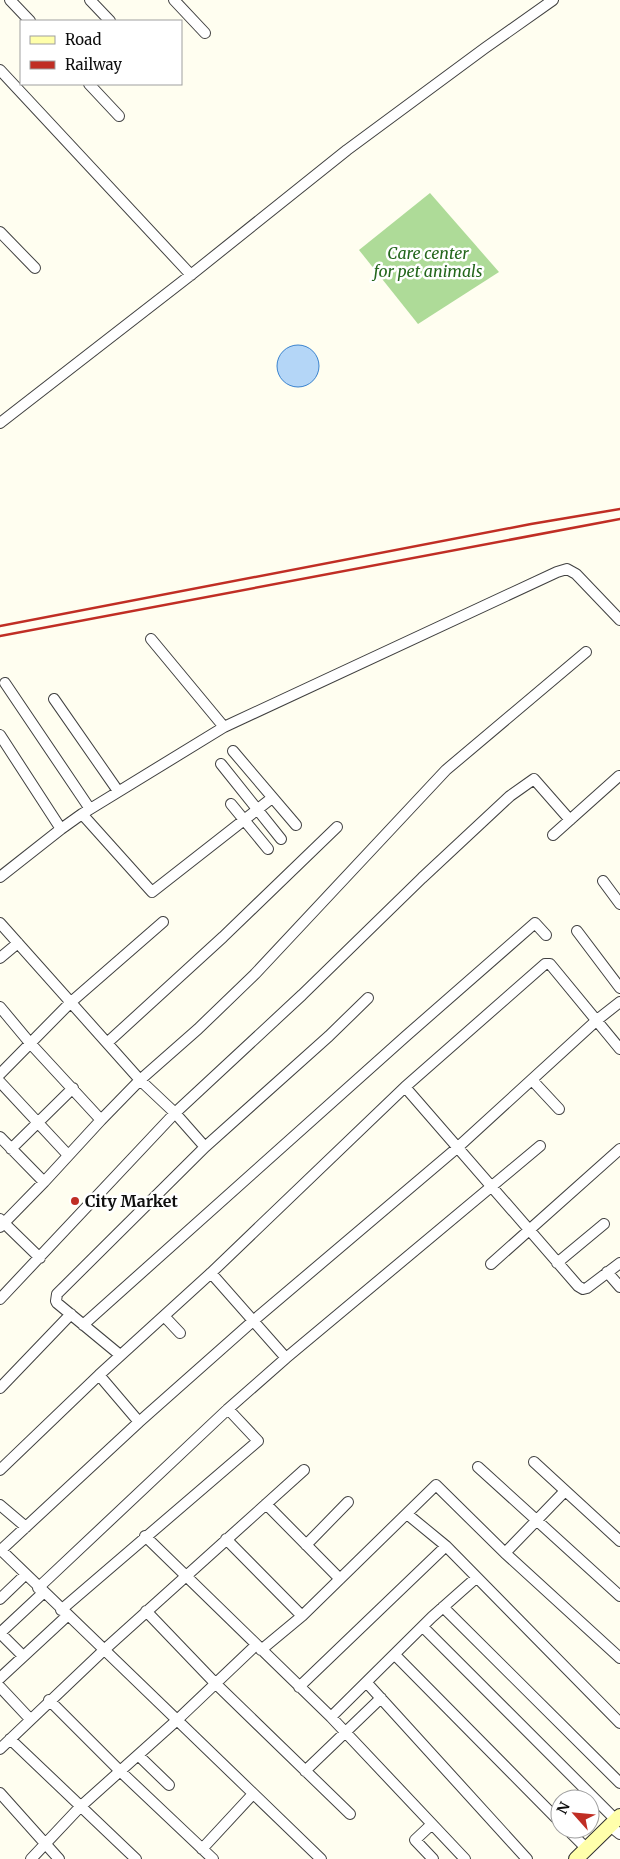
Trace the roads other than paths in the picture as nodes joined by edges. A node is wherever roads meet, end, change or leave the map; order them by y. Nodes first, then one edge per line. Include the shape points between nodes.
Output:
1 (10, 0) edge
2 (90, 0) edge
3 (174, 0) edge
4 (553, 0) edge
5 (29, 20) edge
6 (109, 20) edge
7 (205, 33) dead end
8 (0, 70) edge
9 (90, 85) edge
10 (119, 116) dead end
11 (0, 232) edge
12 (35, 268) dead end
13 (191, 275) junction
14 (0, 423) edge
15 (620, 620) edge
16 (151, 639) dead end
17 (586, 652) dead end
18 (5, 683) dead end
19 (54, 699) dead end
20 (224, 728) junction
21 (0, 735) edge
22 (233, 751) dead end
23 (221, 764) dead end
24 (619, 776) edge
25 (118, 791) junction
26 (272, 798) junction
27 (231, 804) dead end
28 (257, 808) junction
29 (86, 812) junction
30 (244, 819) junction
31 (570, 820) junction
32 (296, 825) dead end
33 (337, 827) dead end
34 (61, 828) junction
35 (553, 835) dead end
36 (281, 839) dead end
37 (268, 849) dead end
38 (0, 877) edge
39 (602, 881) dead end
40 (620, 904) edge
41 (163, 922) dead end
42 (0, 923) edge
43 (577, 931) dead end
44 (546, 935) dead end
45 (18, 943) junction
46 (0, 958) edge
47 (620, 988) edge
48 (368, 998) dead end
49 (620, 1002) edge
50 (70, 1003) junction
51 (0, 1007) edge
52 (597, 1020) junction
53 (30, 1043) junction
54 (107, 1043) junction
55 (620, 1049) edge
56 (0, 1074) edge
57 (140, 1080) junction
58 (532, 1080) junction
59 (0, 1082) edge
60 (405, 1087) junction
61 (73, 1088) junction
62 (559, 1109) dead end
63 (175, 1114) junction
64 (101, 1120) junction
65 (38, 1122) junction
66 (0, 1137) edge
67 (540, 1146) dead end
68 (205, 1147) junction
69 (457, 1148) junction
70 (11, 1149) junction
71 (618, 1154) edge
72 (68, 1155) junction
73 (44, 1182) junction
74 (491, 1188) junction
75 (1, 1223) edge
76 (604, 1224) dead end
77 (529, 1229) junction
78 (40, 1258) junction
79 (557, 1262) junction
80 (620, 1263) edge
81 (491, 1264) dead end
82 (607, 1272) junction
83 (211, 1274) junction
84 (620, 1286) edge
85 (0, 1299) edge
86 (71, 1314) junction
87 (164, 1316) junction
88 (253, 1321) junction
89 (84, 1325) junction
90 (180, 1334) dead end
91 (120, 1355) junction
92 (286, 1358) junction
93 (98, 1375) junction
94 (0, 1388) edge
95 (228, 1409) junction
96 (140, 1422) junction
97 (534, 1462) dead end
98 (478, 1467) dead end
99 (0, 1470) edge
100 (304, 1470) dead end
101 (565, 1490) junction
102 (348, 1502) dead end
103 (266, 1504) junction
104 (0, 1505) edge
105 (407, 1514) junction
106 (536, 1520) junction
107 (26, 1527) junction
108 (145, 1536) junction
109 (226, 1539) junction
110 (620, 1541) edge
111 (306, 1544) junction
112 (446, 1546) junction
113 (0, 1550) edge
114 (505, 1552) junction
115 (25, 1575) junction
116 (184, 1576) junction
117 (476, 1578) junction
118 (340, 1579) junction
119 (41, 1590) junction
120 (620, 1596) edge
121 (0, 1599) edge
122 (444, 1607) junction
123 (146, 1611) junction
124 (64, 1613) junction
125 (302, 1616) junction
126 (424, 1627) junction
127 (0, 1633) edge
128 (258, 1648) junction
129 (104, 1650) junction
130 (395, 1655) junction
131 (23, 1656) junction
132 (620, 1658) edge
133 (0, 1678) edge
134 (367, 1682) junction
135 (215, 1683) junction
136 (0, 1687) edge
137 (299, 1687) junction
138 (381, 1698) junction
139 (49, 1700) junction
140 (330, 1717) junction
141 (30, 1719) junction
142 (176, 1720) junction
143 (620, 1723) edge
144 (346, 1733) junction
145 (10, 1739) junction
146 (0, 1748) edge
147 (138, 1754) junction
148 (120, 1771) junction
149 (305, 1771) junction
150 (620, 1783) edge
151 (169, 1785) dead end
152 (0, 1793) edge
153 (253, 1794) junction
154 (80, 1807) junction
155 (550, 1812) edge
156 (350, 1814) dead end
157 (432, 1824) junction
158 (616, 1824) edge
159 (571, 1839) edge
160 (44, 1844) junction
161 (202, 1848) junction
162 (579, 1856) edge
163 (31, 1859) edge
164 (59, 1859) edge
165 (136, 1859) edge
166 (213, 1859) edge
167 (321, 1859) edge
168 (434, 1859) edge
169 (465, 1859) edge
170 (527, 1859) edge

1 - 5 street
2 - 6 street
3 - 7 street
4 - 13 street via 347,150
8 - 13 street
9 - 10 street
11 - 12 street
13 - 14 street
15 - 20 street via 576,574 562,570
16 - 20 street
17 - 57 street via 446,770 255,974
18 - 29 street
19 - 25 street
20 - 25 street
21 - 34 street
22 - 26 street
23 - 28 street
24 - 31 street
25 - 29 street
26 - 28 street
26 - 32 street
27 - 30 street
28 - 30 street
28 - 36 street
29 - 30 street via 152,892
29 - 34 street
30 - 37 street
31 - 35 street
31 - 63 street via 534,779 510,796
33 - 54 street
34 - 38 street
39 - 40 street
41 - 50 street
42 - 45 street
43 - 47 street
44 - 89 street via 535,923
45 - 46 street
45 - 50 street
48 - 68 street
49 - 52 street
50 - 53 street
50 - 54 street
51 - 53 street
52 - 55 street
52 - 58 street
52 - 60 street via 546,963
53 - 56 street
53 - 61 street
54 - 57 street
57 - 63 street
57 - 64 street
58 - 62 street
58 - 69 street
59 - 65 street
60 - 69 street
60 - 83 street
61 - 64 street
61 - 65 street
63 - 68 street
63 - 78 street
64 - 72 street
65 - 70 street
65 - 72 street
66 - 70 street
67 - 74 street
68 - 86 street via 57,1294 57,1303
69 - 74 street
69 - 88 street
70 - 73 street
71 - 77 street
72 - 73 street
73 - 75 street
74 - 77 street
74 - 92 street
75 - 78 street
76 - 79 street
77 - 79 street
77 - 81 street
78 - 85 street
79 - 82 street via 583,1289
80 - 82 street
82 - 84 street
83 - 87 street
83 - 88 street
86 - 89 street
86 - 94 street
87 - 90 street
87 - 91 street
88 - 92 street
88 - 96 street
89 - 91 street
91 - 93 street
92 - 95 street
93 - 96 street
93 - 99 street
95 - 108 street via 258,1441
95 - 119 street
96 - 107 street
97 - 101 street
98 - 106 street
100 - 103 street
101 - 106 street
101 - 110 street
102 - 111 street
103 - 109 street
103 - 111 street
104 - 107 street
105 - 112 street
105 - 114 street via 436,1486
105 - 118 street
106 - 114 street
106 - 120 street
107 - 113 street
108 - 116 street
108 - 124 street
109 - 116 street
109 - 125 street
111 - 118 street
112 - 117 street
112 - 137 street
113 - 115 street
114 - 132 street
115 - 119 street
115 - 121 street
116 - 123 street
116 - 128 street
117 - 122 street
117 - 143 street
118 - 125 street
119 - 124 street
119 - 127 street
122 - 126 street
122 - 150 street
123 - 129 street
123 - 135 street
124 - 129 street
124 - 131 street
125 - 128 street
126 - 130 street
126 - 158 street
127 - 131 street
128 - 135 street
128 - 137 street
129 - 139 street
129 - 142 street
130 - 134 street
130 - 155 street
131 - 133 street
134 - 138 street
134 - 140 street
135 - 142 street
135 - 149 street
136 - 141 street
137 - 140 street
138 - 144 street
138 - 170 street
139 - 141 street
139 - 148 street
140 - 144 street
141 - 145 street
142 - 147 street
142 - 153 street
144 - 149 street
144 - 157 street
145 - 146 street
145 - 154 street
147 - 148 street
147 - 151 street
148 - 154 street
148 - 161 street
149 - 156 street
152 - 160 street
153 - 161 street
153 - 167 street
154 - 160 street
154 - 165 street
157 - 168 street via 415,1840
157 - 169 street
158 - 162 street
159 - 162 street
160 - 163 street
160 - 164 street
161 - 166 street

